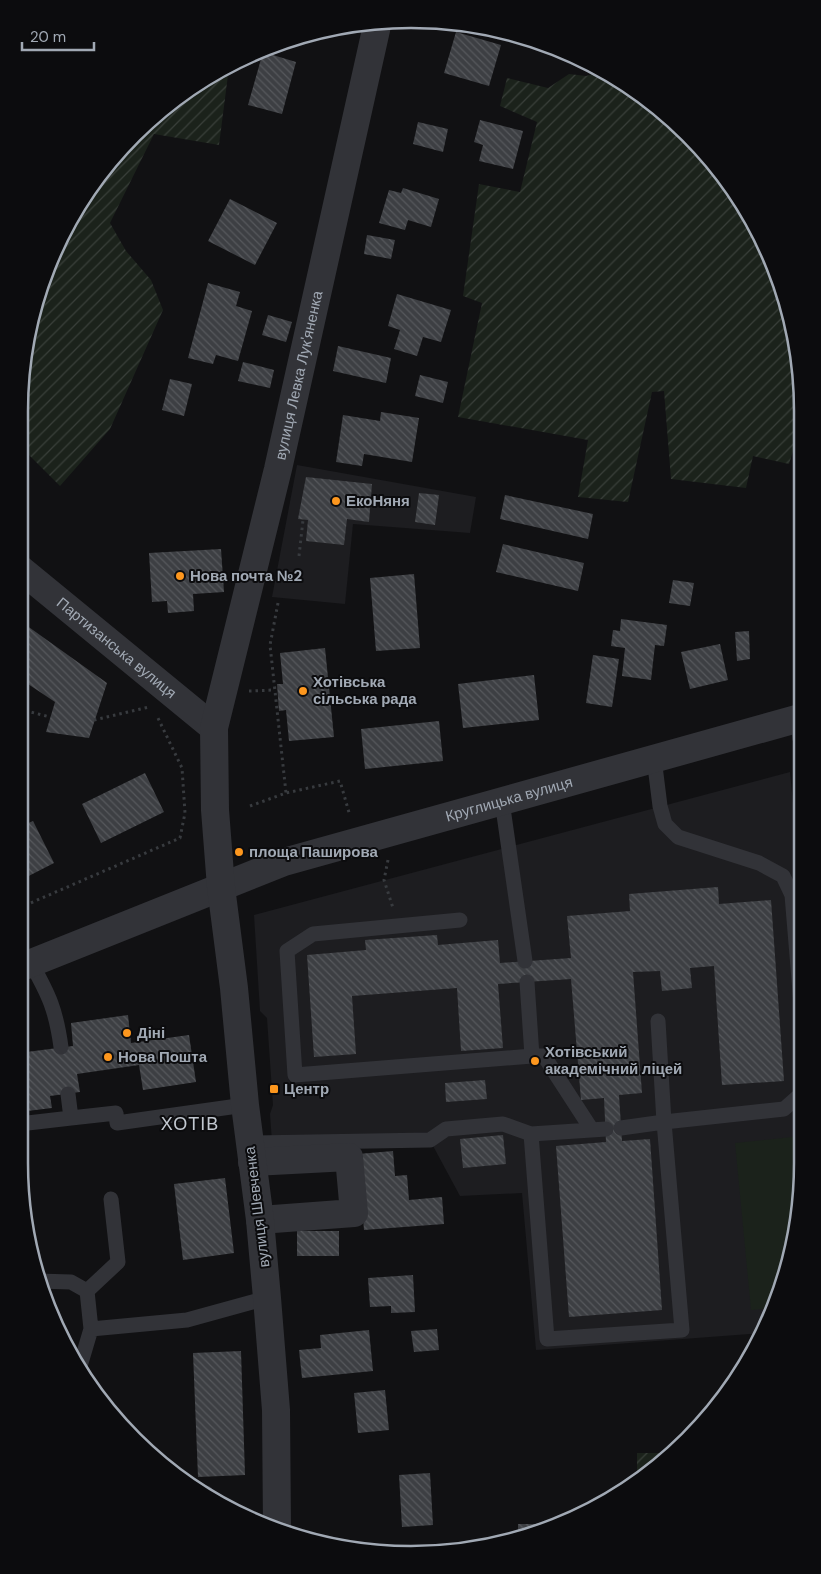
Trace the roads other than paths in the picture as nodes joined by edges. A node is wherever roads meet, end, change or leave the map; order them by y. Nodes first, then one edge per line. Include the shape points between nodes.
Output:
1 (376, 29) edge
2 (28, 575) edge
3 (794, 726) edge
4 (214, 728) junction
5 (654, 758) junction
6 (502, 801) junction
7 (221, 887) junction
8 (794, 919) edge
9 (460, 920) dead end
10 (525, 961) dead end
11 (28, 964) edge
12 (28, 969) edge
13 (527, 982) dead end
14 (658, 1020) dead end
15 (61, 1047) dead end
16 (532, 1056) junction
17 (68, 1094) dead end
18 (794, 1100) edge
19 (245, 1105) junction
20 (72, 1118) junction
21 (664, 1122) junction
22 (28, 1123) edge
23 (621, 1128) dead end
24 (531, 1134) junction
25 (251, 1152) junction
26 (111, 1199) dead end
27 (260, 1220) junction
28 (47, 1282) edge
29 (87, 1291) junction
30 (267, 1298) junction
31 (91, 1329) junction
32 (82, 1360) edge
33 (277, 1522) edge

1 - 4 street, вулиця Левка Лук'яненка via 278,469
2 - 4 street, Партизанська вулиця
3 - 5 street, Круглицька вулиця
4 - 7 street via 215,810
5 - 6 street, Круглицька вулиця
5 - 8 lane via 665,824 678,837 760,864 783,876 792,895
6 - 7 street, Круглицька вулиця via 284,862
6 - 10 lane
7 - 11 street, Круглицька вулиця
7 - 19 street, вулиця Шевченка
9 - 16 lane via 313,934 287,951 295,1075
12 - 15 lane via 49,996 57,1017
13 - 16 lane
14 - 21 lane
16 - 24 lane via 544,1056 599,1130
17 - 20 lane
18 - 21 lane via 784,1109
19 - 20 lane via 117,1123 116,1113
19 - 25 street, вулиця Шевченка
20 - 22 lane
21 - 23 lane
21 - 24 lane via 682,1330 548,1339
24 - 25 lane via 503,1124 446,1129 430,1140
25 - 27 street, вулиця Шевченка
25 - 27 street via 349,1157 354,1213
26 - 29 lane via 118,1262
27 - 30 street, вулиця Шевченка
28 - 29 lane via 71,1282
29 - 31 lane
30 - 31 lane via 187,1320
30 - 33 street, вулиця Шевченка via 276,1410
31 - 32 lane

